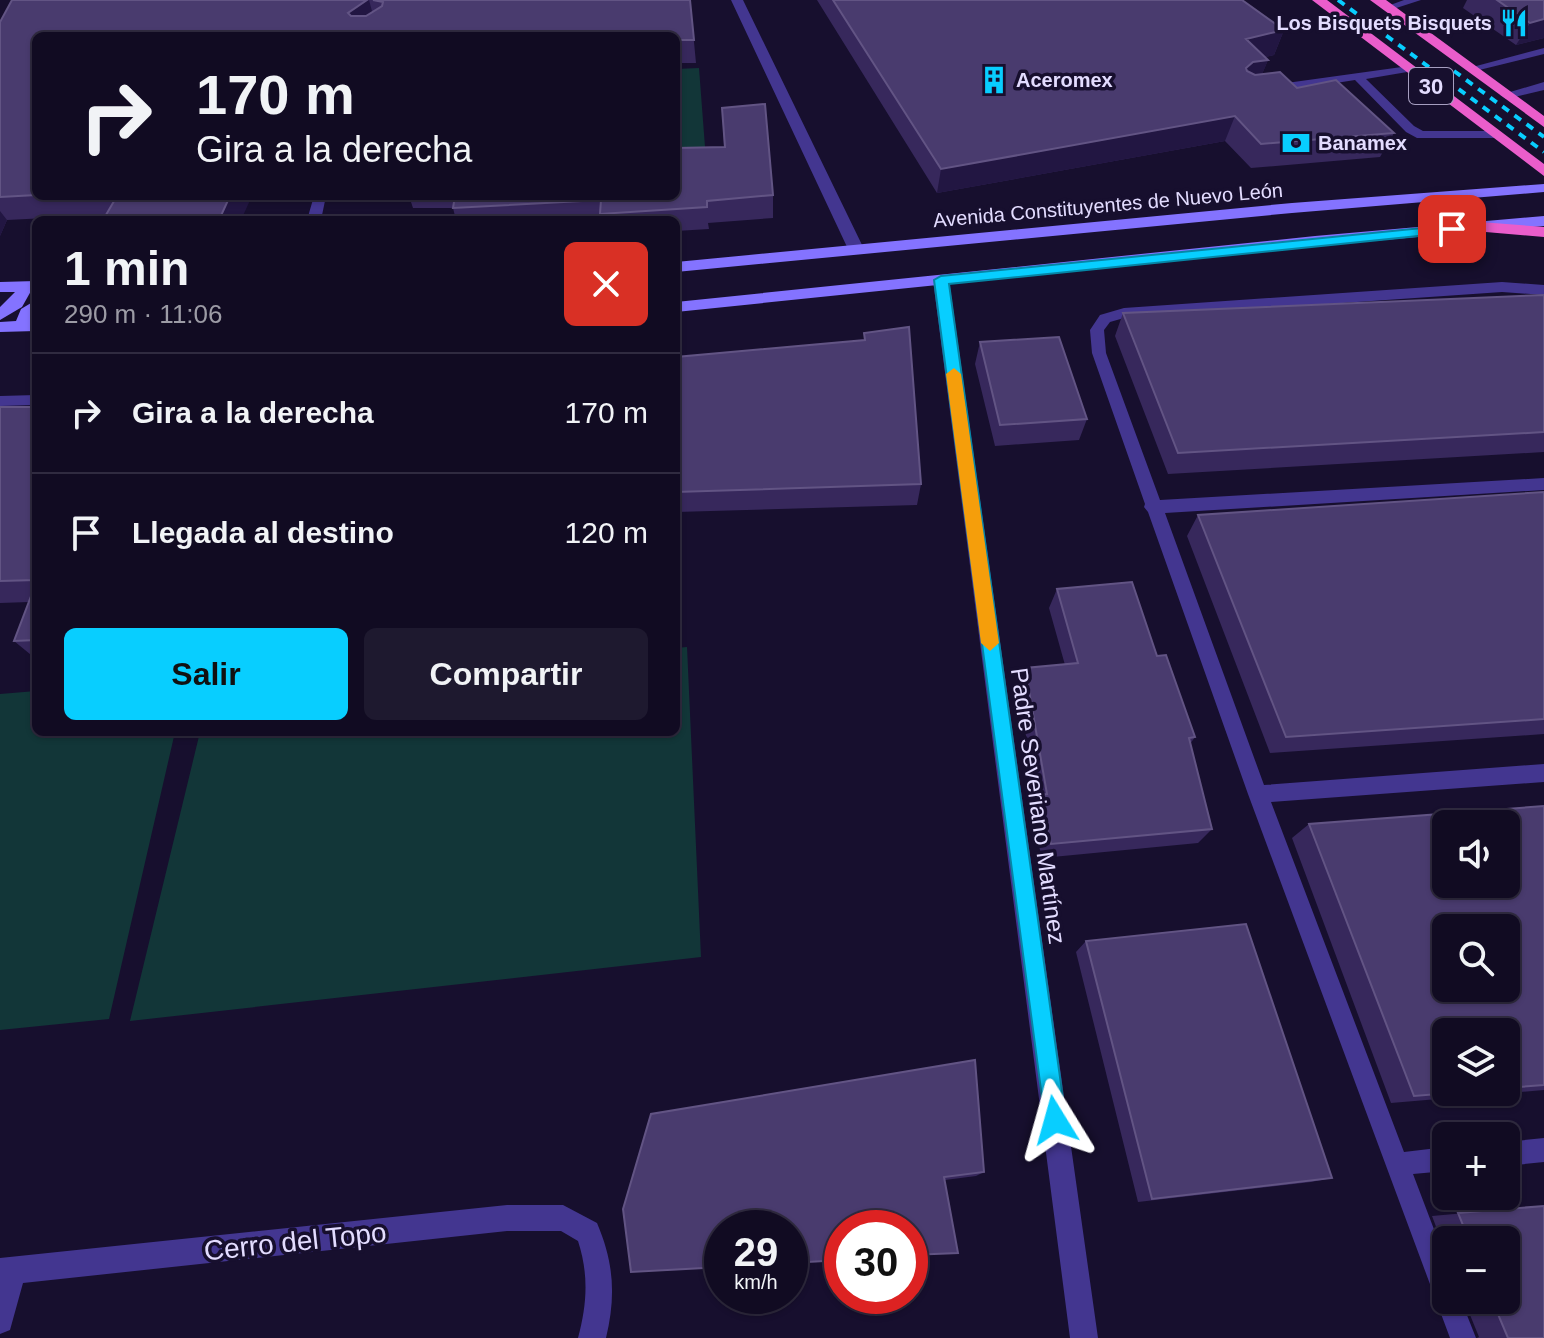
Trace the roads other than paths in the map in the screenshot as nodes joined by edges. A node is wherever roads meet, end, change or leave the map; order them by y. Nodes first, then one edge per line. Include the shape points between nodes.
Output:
1 (737, 0) edge
2 (1319, 0) edge
3 (1416, 0) edge
4 (1382, 4) edge
5 (1544, 51) edge
6 (1409, 69) junction
7 (1471, 69) junction
8 (1356, 75) junction
9 (1544, 86) edge
10 (1259, 91) edge
11 (1506, 95) junction
12 (1542, 121) edge
13 (1497, 135) junction
14 (1544, 171) edge
15 (1544, 188) edge
16 (1544, 221) edge
17 (1480, 227) junction
18 (1544, 232) edge
19 (856, 249) junction
20 (680, 267) edge
21 (941, 280) junction
22 (31, 286) edge
23 (0, 287) edge
24 (1544, 290) edge
25 (680, 307) edge
26 (0, 315) edge
27 (29, 326) edge
28 (0, 327) edge
29 (32, 400) edge
30 (0, 401) edge
31 (1544, 484) edge
32 (1152, 507) junction
33 (1544, 773) edge
34 (1258, 794) junction
35 (1544, 1150) edge
36 (1520, 1153) edge
37 (1432, 1160) edge
38 (1399, 1164) junction
39 (1432, 1255) edge
40 (6, 1272) edge
41 (1454, 1314) edge
42 (0, 1320) edge
43 (592, 1338) edge
44 (1084, 1338) edge
45 (1463, 1338) edge

1 - 19 street
2 - 6 highway, 30
3 - 4 lane
4 - 7 highway, 30
5 - 7 lane
6 - 8 lane
6 - 13 highway, 30
7 - 11 highway, 30
8 - 10 lane
8 - 13 lane via 1421,135
9 - 11 lane
11 - 12 highway, 30
13 - 14 highway, 30
15 - 19 main road, Avenida Constituyentes de Nuevo León
16 - 17 main road
17 - 18 highway
17 - 21 main road
19 - 20 main road, Avenida Constituyentes de Nuevo León
21 - 25 main road
21 - 44 street, Padre Severiano Martínez
22 - 23 main road
22 - 26 main road
24 - 32 lane via 1502,287 1105,318 1097,330 1099,353
27 - 28 main road
29 - 30 lane
31 - 32 lane
32 - 34 lane
33 - 34 lane
34 - 38 lane
35 - 36 lane
37 - 38 lane
38 - 39 lane
40 - 42 street
40 - 43 street, Cerro del Topo via 507,1218 563,1218 588,1232 601,1268 601,1303
41 - 45 lane

